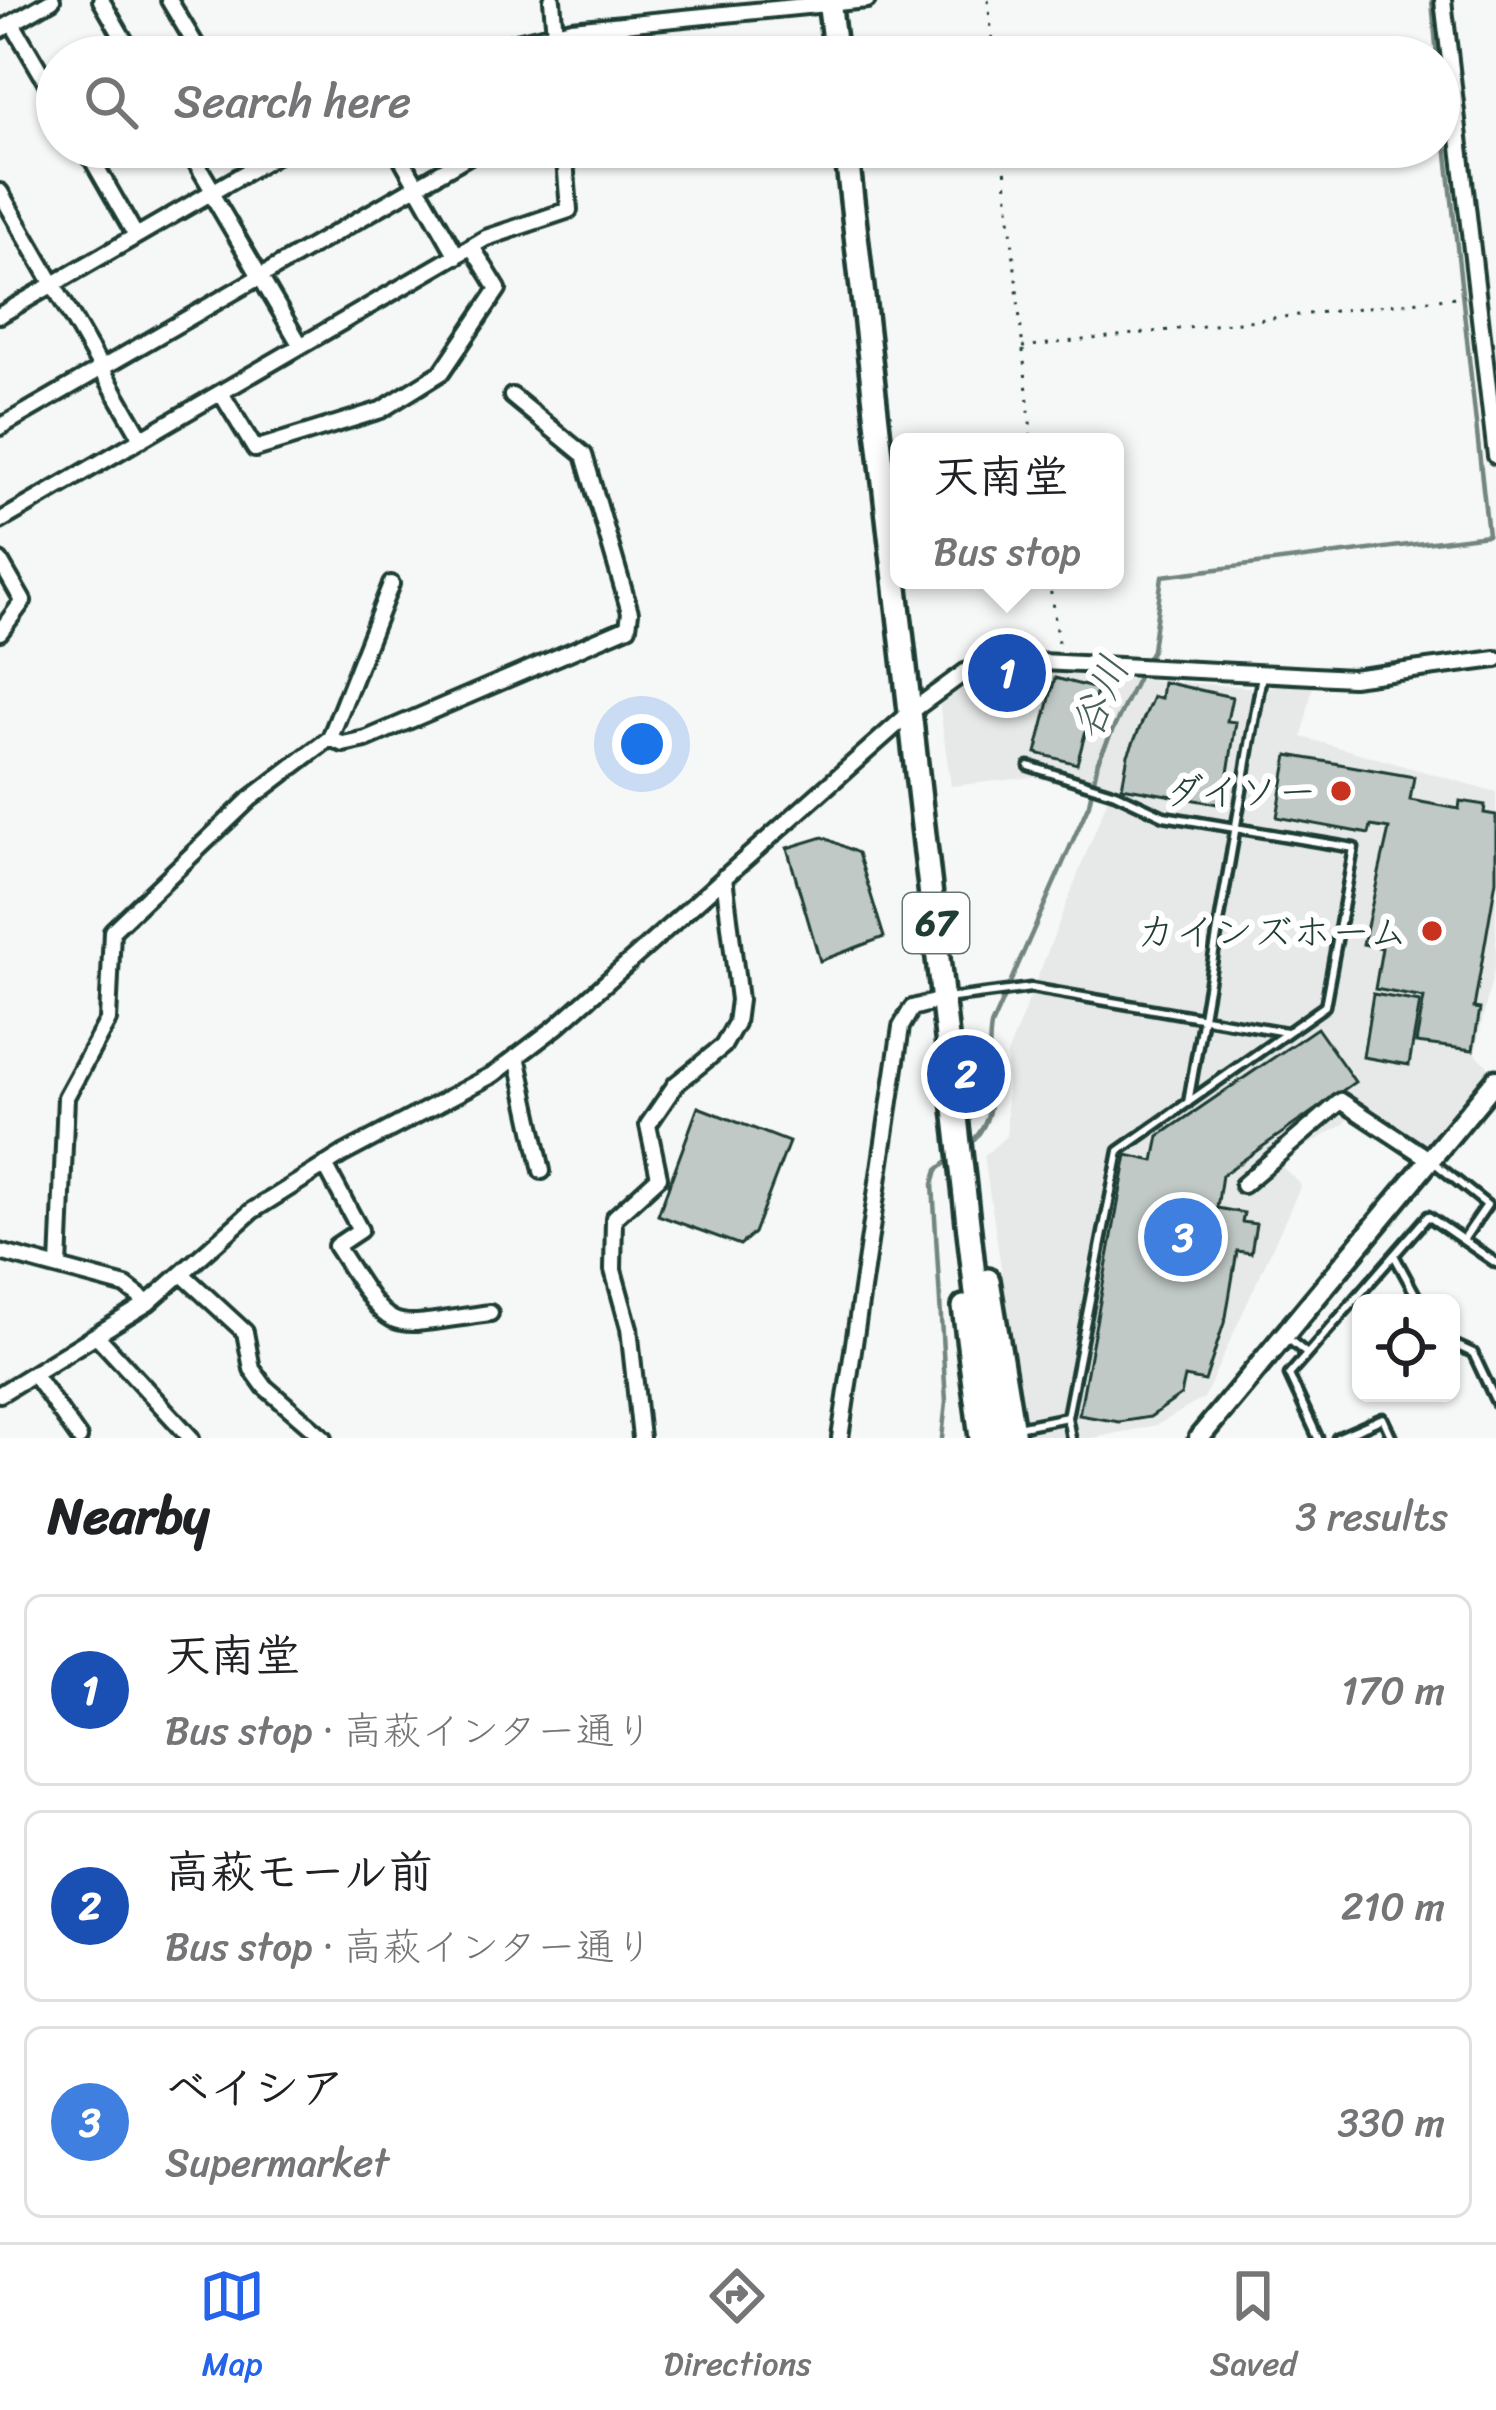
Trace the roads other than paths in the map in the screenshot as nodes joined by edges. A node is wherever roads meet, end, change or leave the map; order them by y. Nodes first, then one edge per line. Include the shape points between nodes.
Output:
1 (52, 0) edge
2 (101, 0) edge
3 (170, 0) edge
4 (553, 0) edge
5 (868, 0) edge
6 (1443, 0) edge
7 (830, 2) edge
8 (6, 26) edge
9 (555, 32) junction
10 (122, 36) edge
11 (191, 36) edge
12 (539, 36) edge
13 (555, 36) edge
14 (834, 36) edge
15 (1447, 36) edge
16 (36, 70) edge
17 (1460, 143) edge
18 (97, 168) edge
19 (199, 168) edge
20 (254, 168) edge
21 (407, 168) edge
22 (444, 168) edge
23 (566, 168) edge
24 (848, 168) edge
25 (416, 183) junction
26 (0, 192) edge
27 (212, 192) junction
28 (136, 236) junction
29 (472, 247) junction
30 (457, 256) junction
31 (260, 276) junction
32 (53, 284) junction
33 (0, 315) edge
34 (302, 346) junction
35 (102, 368) junction
36 (221, 393) junction
37 (512, 396) dead end
38 (0, 428) edge
39 (142, 439) junction
40 (1496, 456) edge
41 (0, 521) edge
42 (890, 523) edge
43 (0, 561) edge
44 (392, 584) dead end
45 (898, 589) edge
46 (0, 632) edge
47 (1496, 659) edge
48 (1262, 675) junction
49 (912, 711) junction
50 (330, 738) junction
51 (1029, 766) dead end
52 (1236, 831) junction
53 (724, 877) junction
54 (945, 999) junction
55 (1204, 1018) junction
56 (1286, 1032) junction
57 (518, 1056) junction
58 (1496, 1080) edge
59 (1189, 1103) junction
60 (1429, 1159) junction
61 (325, 1166) junction
62 (542, 1171) dead end
63 (1243, 1185) dead end
64 (967, 1205) junction
65 (1462, 1241) junction
66 (0, 1252) edge
67 (1394, 1255) junction
68 (1496, 1263) edge
69 (59, 1267) junction
70 (182, 1274) junction
71 (1415, 1294) edge
72 (148, 1303) junction
73 (490, 1313) dead end
74 (1283, 1334) junction
75 (98, 1337) junction
76 (1460, 1347) edge
77 (1307, 1354) junction
78 (34, 1376) junction
79 (0, 1394) edge
80 (1496, 1402) edge
81 (1066, 1418) junction
82 (1008, 1434) edge
83 (79, 1438) edge
84 (191, 1438) edge
85 (324, 1438) edge
86 (641, 1438) edge
87 (840, 1438) edge
88 (981, 1438) edge
89 (1071, 1438) edge
90 (1199, 1438) edge
91 (1318, 1438) edge
92 (1337, 1438) edge
93 (1392, 1438) edge

1 - 8 street
2 - 10 street
3 - 11 street
4 - 9 street
5 - 7 street
6 - 15 street
7 - 9 street
7 - 14 main road
8 - 16 street
9 - 12 street
9 - 13 street
17 - 40 street
18 - 28 street
19 - 27 street
20 - 27 street
21 - 25 street
22 - 25 street
23 - 29 street via 569,210
24 - 42 main road, 67
25 - 30 street
25 - 31 street
26 - 32 street
27 - 28 street
27 - 31 street
28 - 32 street
29 - 30 street
29 - 36 street via 497,290 446,368 381,410 255,449
30 - 34 street
31 - 34 street
31 - 35 street
32 - 33 street
32 - 35 street
34 - 36 street
35 - 38 street
35 - 39 street
36 - 39 street
37 - 50 street via 584,455 628,627 366,739
39 - 41 street
43 - 46 street via 23,601
44 - 50 street
45 - 49 main road, 67
47 - 48 street via 1385,677
48 - 49 street via 1061,660 984,664
48 - 52 lane
49 - 53 street
49 - 54 main road, 67
50 - 69 street via 250,799 112,931 108,1020 66,1097
51 - 52 lane via 1164,816
52 - 55 lane
52 - 56 lane via 1354,848 1325,1006
53 - 57 street
53 - 86 street via 736,1023 648,1125 659,1177 614,1218 613,1270 629,1328
54 - 55 lane via 1031,988
54 - 64 main road, 67
54 - 87 street via 912,1008 901,1027
55 - 56 lane
55 - 59 lane
56 - 59 lane
57 - 61 street
57 - 62 street
58 - 60 street
59 - 81 lane via 1119,1151
60 - 63 street via 1341,1101
60 - 65 lane via 1487,1205
60 - 74 street
61 - 70 street via 252,1211
61 - 73 street via 360,1230 336,1246 383,1318 400,1325
64 - 82 main road via 989,1286
64 - 88 main road via 963,1295
65 - 67 lane via 1429,1216
65 - 68 lane
66 - 69 street
67 - 71 lane
67 - 77 lane
69 - 72 street via 126,1286
70 - 72 street
70 - 85 street via 245,1332 252,1369 265,1387
72 - 75 street
74 - 77 lane
74 - 90 street
75 - 78 street
75 - 84 street
76 - 80 lane via 1473,1353
77 - 91 lane via 1289,1375
78 - 79 street
78 - 83 street
81 - 82 lane
81 - 89 lane
92 - 93 lane via 1383,1418

